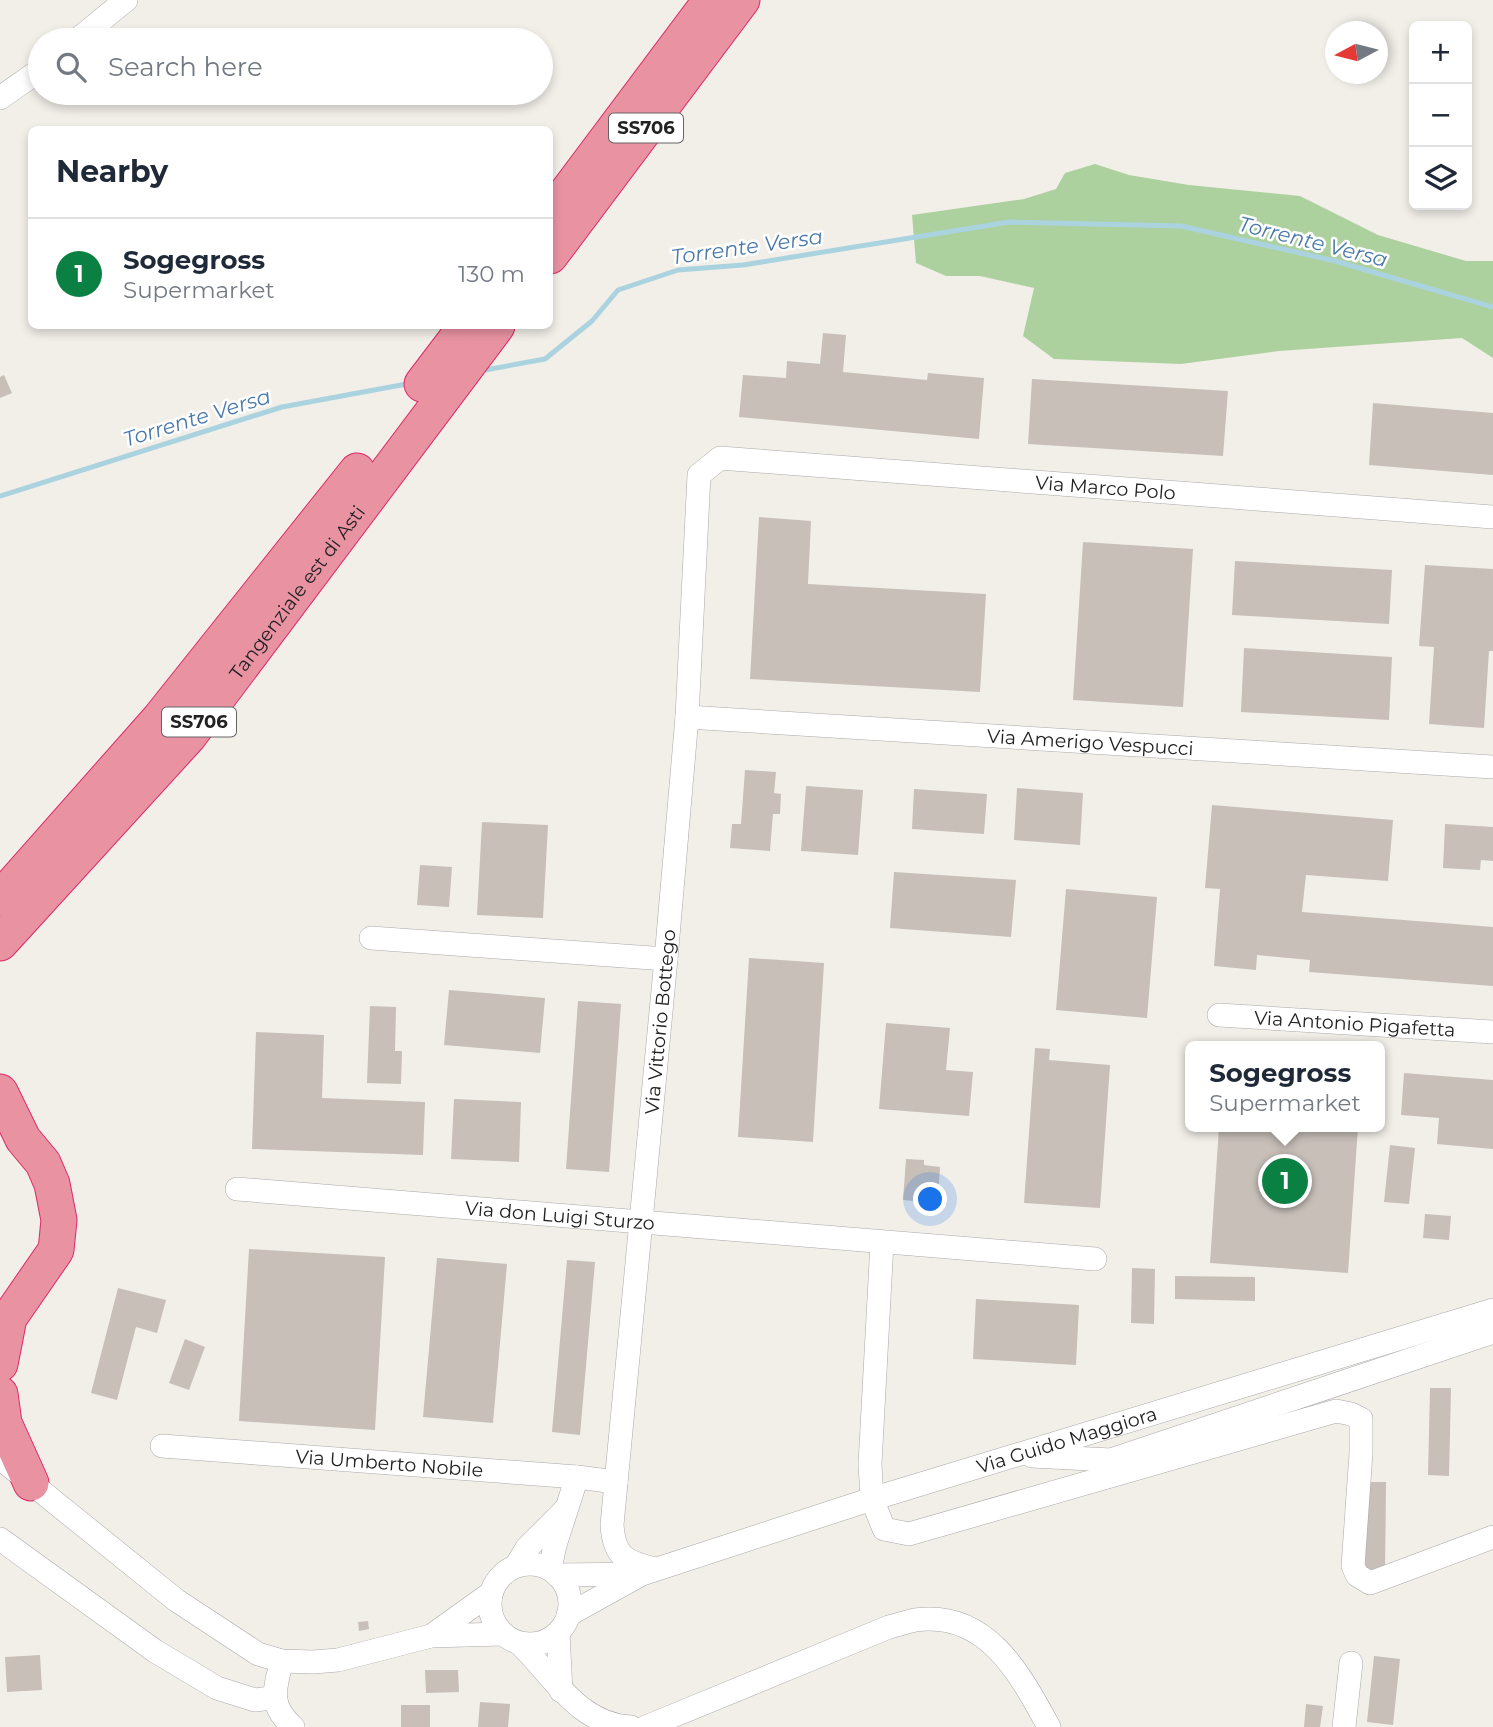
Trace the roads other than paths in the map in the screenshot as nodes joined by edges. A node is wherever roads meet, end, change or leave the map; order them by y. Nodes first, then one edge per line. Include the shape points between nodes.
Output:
1 (126, 0) edge
2 (711, 0) edge
3 (742, 0) edge
4 (92, 28) edge
5 (28, 78) edge
6 (0, 98) edge
7 (553, 211) edge
8 (553, 252) edge
9 (464, 329) edge
10 (495, 329) edge
11 (720, 458) joint
12 (1493, 517) edge
13 (687, 717) junction
14 (1493, 766) edge
15 (4, 912) edge
16 (371, 938) dead end
17 (666, 959) junction
18 (0, 974) edge
19 (1219, 1015) dead end
20 (1493, 1032) edge
21 (0, 1093) edge
22 (12, 1133) edge
23 (237, 1189) dead end
24 (640, 1222) junction
25 (882, 1243) junction
26 (1095, 1259) dead end
27 (1493, 1310) edge
28 (4, 1321) edge
29 (1493, 1332) edge
30 (0, 1364) edge
31 (0, 1394) edge
32 (162, 1446) dead end
33 (1015, 1455) junction
34 (0, 1458) edge
35 (577, 1477) junction
36 (616, 1482) junction
37 (31, 1483) junction
38 (872, 1499) junction
39 (565, 1510) junction
40 (1493, 1538) edge
41 (0, 1539) edge
42 (516, 1566) junction
43 (554, 1572) junction
44 (648, 1572) junction
45 (491, 1593) junction
46 (563, 1624) junction
47 (431, 1636) junction
48 (511, 1639) junction
49 (282, 1661) junction
50 (1351, 1663) dead end
51 (561, 1691) junction
52 (273, 1695) junction
53 (293, 1727) edge
54 (631, 1727) edge
55 (646, 1727) edge
56 (1049, 1727) edge
57 (1344, 1727) edge

1 - 4 street
2 - 7 highway, SS706
3 - 8 highway, SS706
5 - 6 street
9 - 15 highway, Tangenziale est di Asti / SS706 via 334,500
10 - 15 highway, Tangenziale est di Asti / SS706 via 189,736
11 - 12 street, Via Marco Polo
11 - 13 street, Via Vittorio Bottego via 699,475
13 - 14 street, Via Amerigo Vespucci
13 - 17 street, Via Vittorio Bottego
15 - 18 highway
16 - 17 street
17 - 24 street, Via Vittorio Bottego
19 - 20 street, Via Antonio Pigafetta
21 - 22 highway
22 - 28 highway via 44,1163 52,1184 59,1237 56,1250
23 - 24 street, Via don Luigi Sturzo
24 - 25 street, Via don Luigi Sturzo
24 - 36 street, Via Vittorio Bottego
25 - 26 street, Via don Luigi Sturzo
25 - 38 street
27 - 33 street, Via Guido Maggiora
28 - 30 highway
29 - 33 street via 1111,1460
31 - 37 highway via 4,1423
32 - 35 street, Via Umberto Nobile
33 - 38 street, Via Guido Maggiora
34 - 37 street
35 - 36 street, Via Umberto Nobile
35 - 39 street
36 - 44 street, Via Vittorio Bottego via 613,1532 620,1556
37 - 49 street via 176,1600 258,1654
38 - 40 street via 884,1529 909,1534 1336,1411 1361,1419 1353,1566 1357,1575 1370,1583
38 - 44 street, Via Guido Maggiora
39 - 42 street via 527,1548
39 - 43 street
41 - 52 street via 155,1651 217,1688 255,1700
42 - 43 street via 533,1564
42 - 45 street via 496,1581
43 - 44 street, Via Guido Maggiora
43 - 46 street via 568,1594
44 - 46 street, Via Guido Maggiora
45 - 47 street
45 - 48 street via 491,1615
46 - 48 street via 546,1641 533,1645
46 - 51 street
47 - 48 street
47 - 49 street via 338,1660
48 - 51 street via 541,1665
49 - 52 street
50 - 57 street
51 - 54 street via 592,1716
52 - 53 street via 282,1717
55 - 56 street via 916,1620 944,1621 971,1629 995,1644 1014,1666

